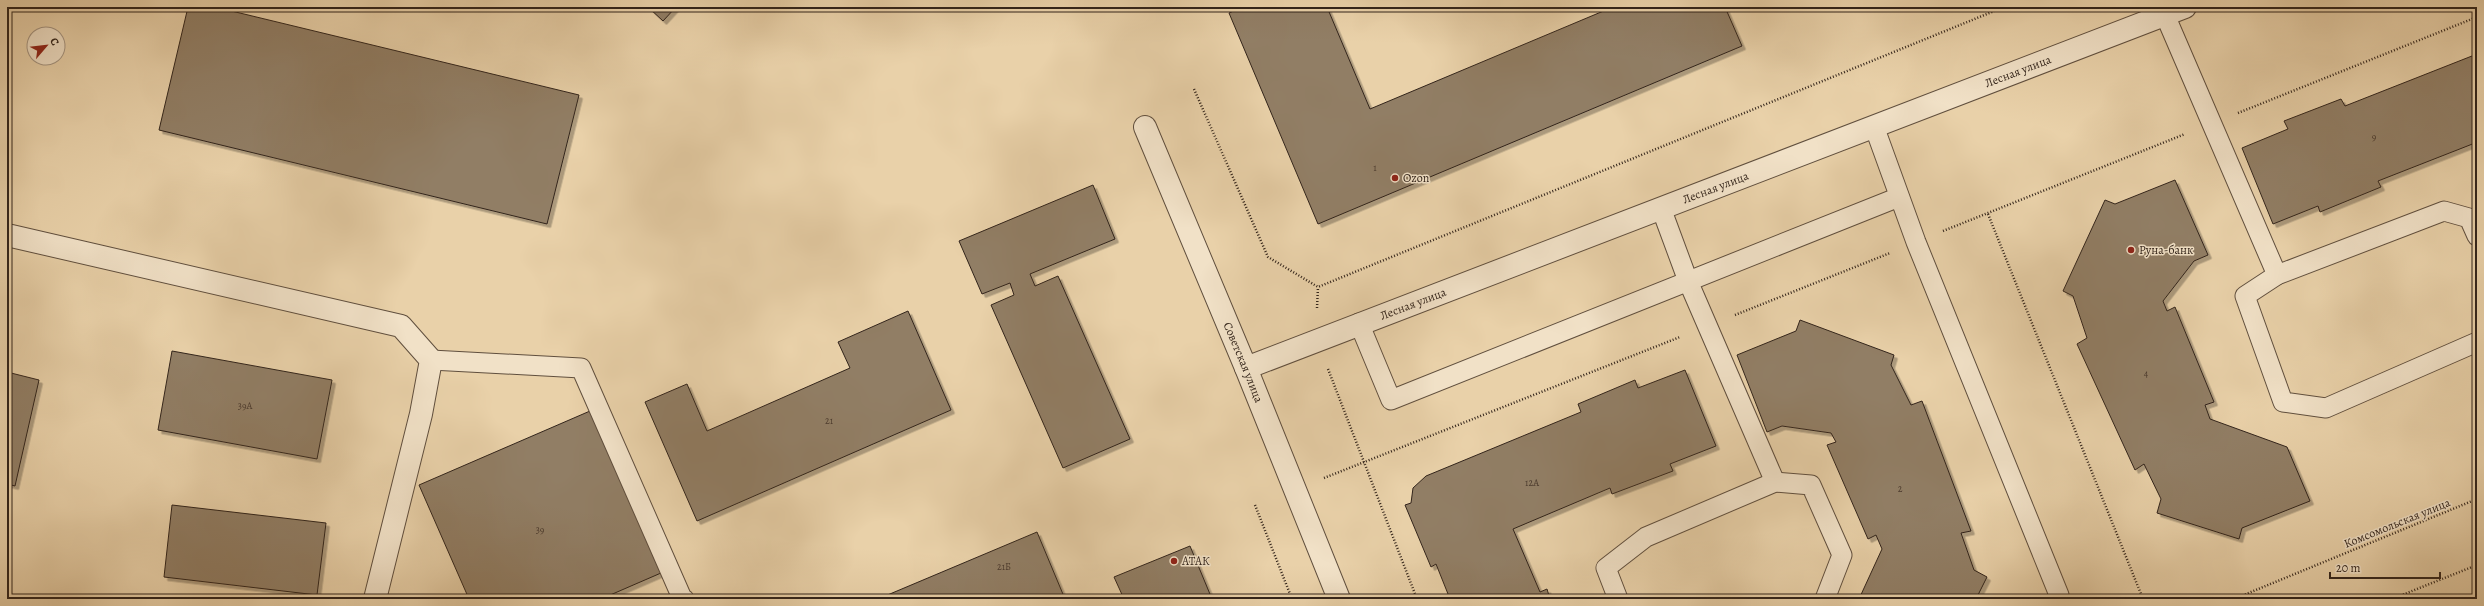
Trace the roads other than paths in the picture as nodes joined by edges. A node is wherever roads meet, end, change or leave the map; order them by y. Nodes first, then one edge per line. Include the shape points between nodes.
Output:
1 (2175, 11) edge
2 (1874, 126) junction
3 (1144, 127) dead end
4 (1899, 196) junction
5 (1661, 208) junction
6 (7, 235) edge
7 (2477, 236) edge
8 (2277, 275) junction
9 (1688, 281) junction
10 (1359, 323) junction
11 (2477, 342) edge
12 (431, 360) junction
13 (1246, 368) junction
14 (1775, 482) junction
15 (375, 599) edge
16 (684, 599) edge
17 (1339, 599) edge
18 (1618, 599) edge
19 (1825, 599) edge
20 (2056, 599) edge

1 - 2 street, Лесная улица
1 - 8 lane via 2211,124
2 - 4 lane
2 - 5 street, Лесная улица
3 - 13 street, Советская улица
4 - 9 lane
4 - 20 lane via 2059,595
5 - 9 lane
5 - 10 street, Лесная улица
6 - 12 street via 401,326
7 - 8 lane via 2469,218 2444,211
8 - 11 lane via 2245,296 2284,402 2326,408
9 - 10 lane via 1391,400
9 - 14 lane
10 - 13 street, Лесная улица
12 - 15 street via 421,414
12 - 16 lane via 581,368
13 - 17 street, Советская улица
14 - 18 lane via 1646,537 1606,568
14 - 19 lane via 1810,485 1842,556

